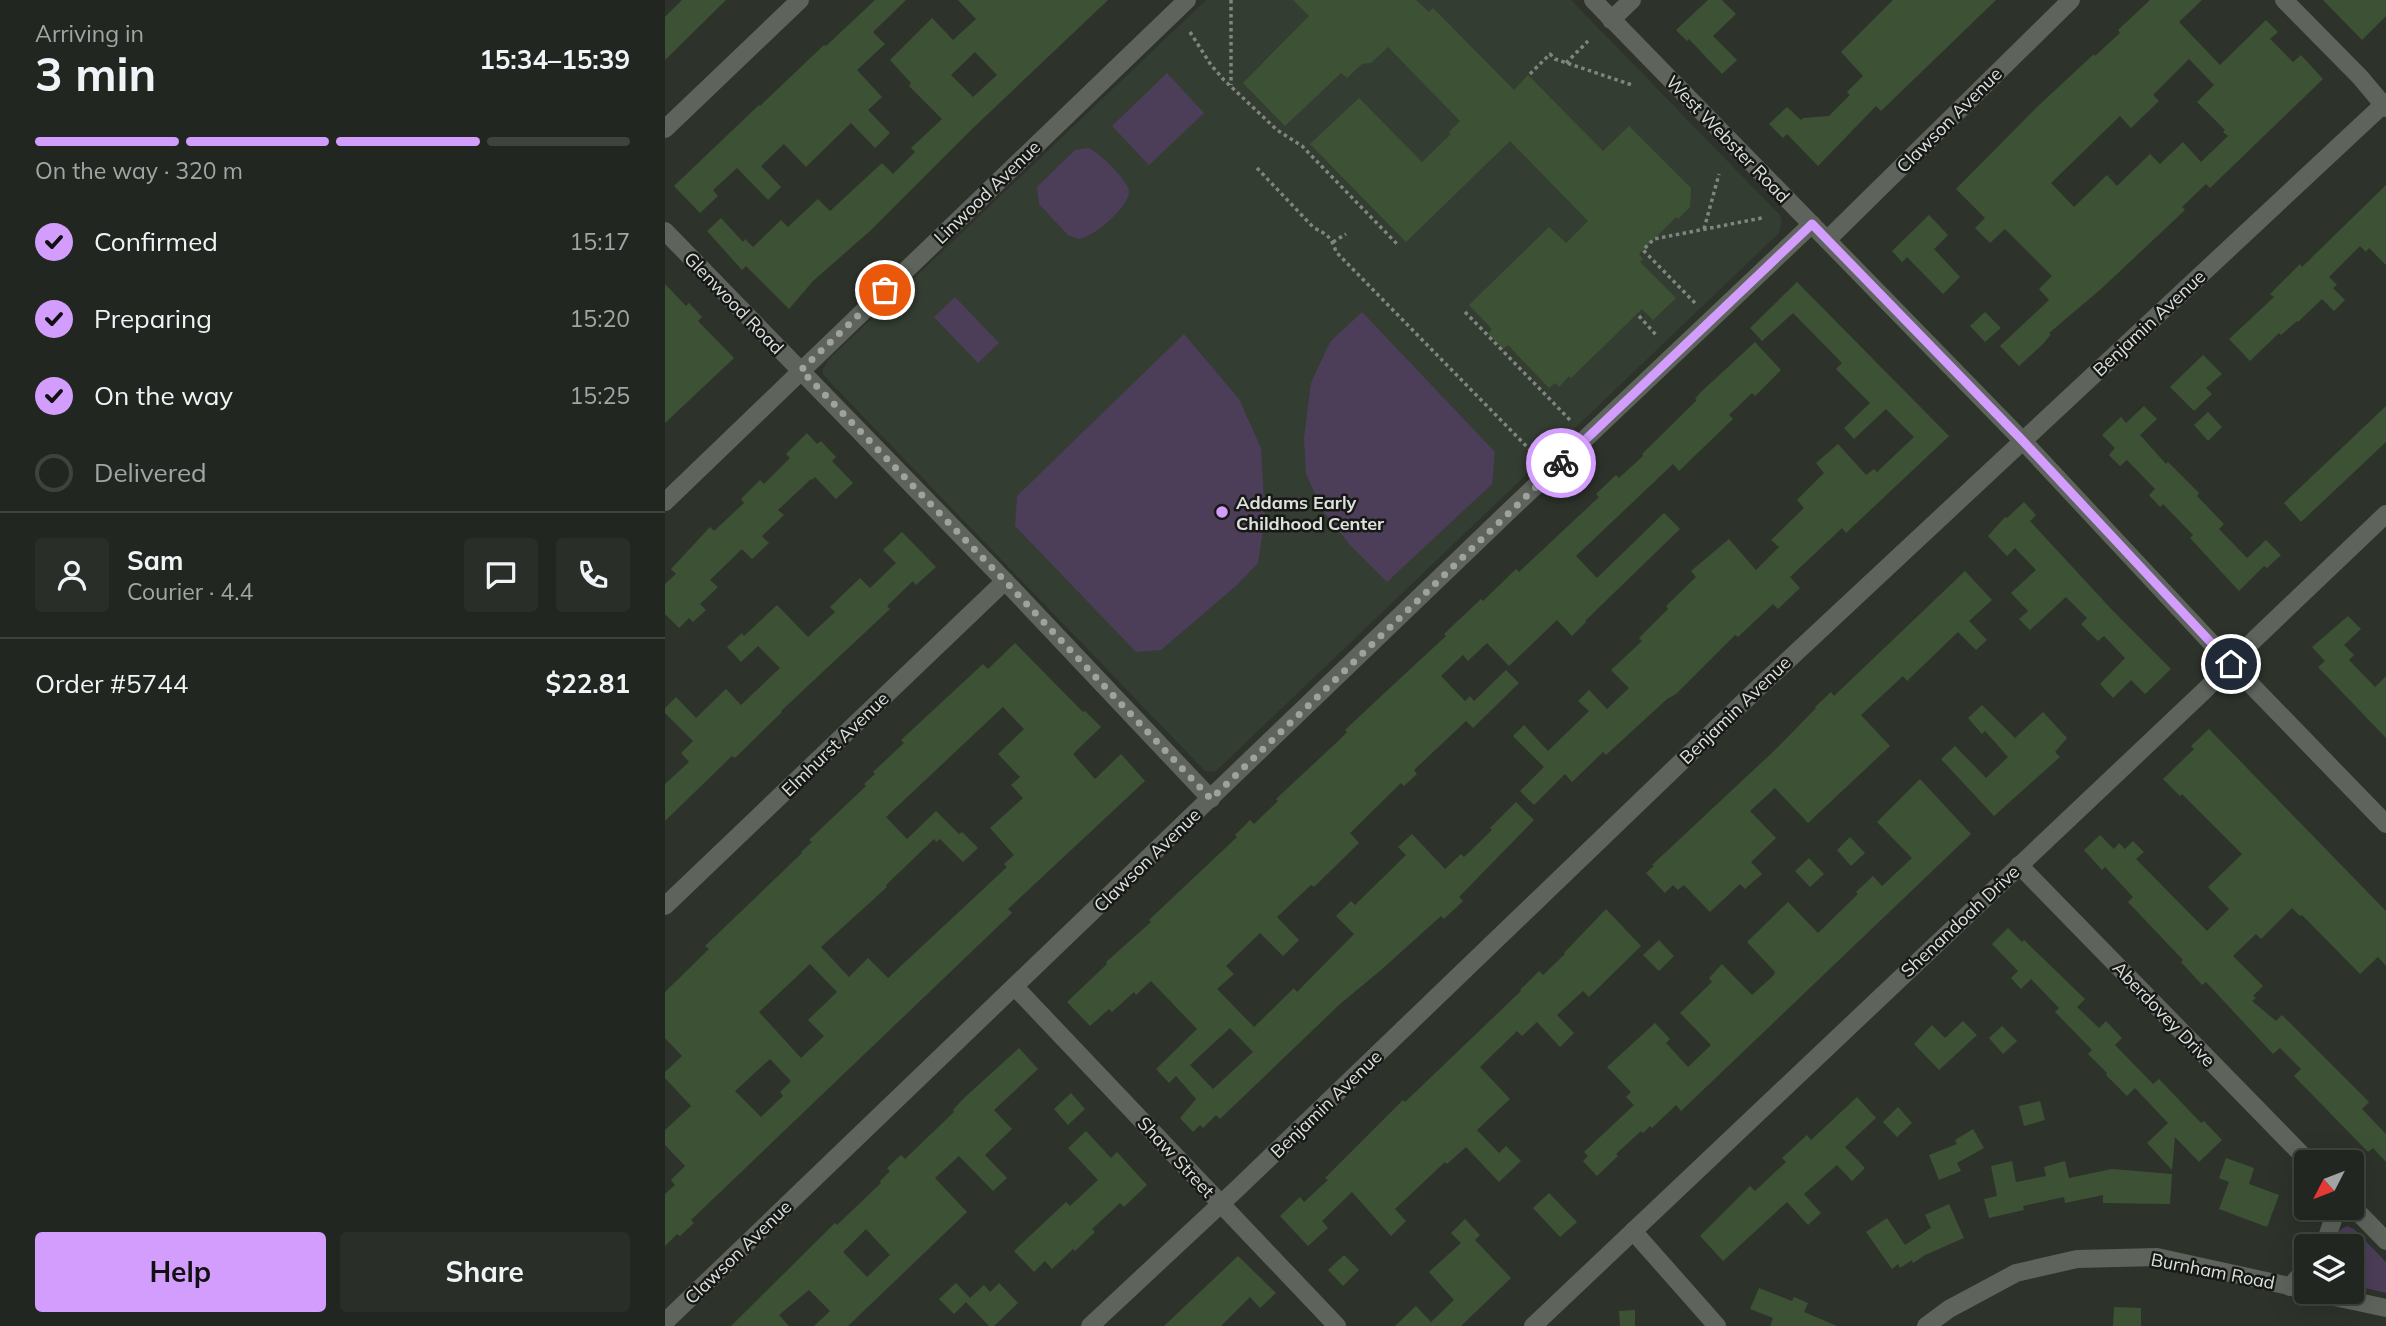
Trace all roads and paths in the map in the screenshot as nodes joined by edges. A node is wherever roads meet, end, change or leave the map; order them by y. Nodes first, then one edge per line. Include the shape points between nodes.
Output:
1 (800, 0) edge
2 (1187, 0) edge
3 (1231, 0) edge
4 (1593, 0) edge
5 (1632, 0) edge
6 (2071, 0) edge
7 (2284, 0) edge
8 (1611, 20) junction
9 (1190, 32) dead end
10 (1588, 41) dead end
11 (1566, 63) junction
12 (1530, 74) dead end
13 (1632, 85) dead end
14 (1231, 86) junction
15 (2385, 105) edge
16 (665, 129) edge
17 (1257, 168) dead end
18 (1719, 174) dead end
19 (1762, 218) dead end
20 (1812, 224) junction
21 (1704, 229) junction
22 (665, 231) edge
23 (1346, 234) dead end
24 (1827, 240) junction
25 (1333, 242) junction
26 (1397, 244) dead end
27 (1695, 303) dead end
28 (1465, 312) dead end
29 (1639, 316) dead end
30 (1657, 336) dead end
31 (801, 370) junction
32 (1570, 420) dead end
33 (2022, 440) junction
34 (1534, 454) dead end
35 (665, 502) edge
36 (2386, 514) edge
37 (1005, 581) junction
38 (2231, 664) junction
39 (1211, 799) junction
40 (2386, 824) edge
41 (2019, 865) junction
42 (665, 906) edge
43 (1015, 987) junction
44 (2297, 1150) edge
45 (1221, 1204) junction
46 (2364, 1218) edge
47 (1633, 1231) junction
48 (2386, 1241) edge
49 (2294, 1288) edge
50 (2364, 1303) edge
51 (2386, 1308) edge
52 (665, 1322) edge
53 (1090, 1326) edge
54 (1337, 1326) edge
55 (1533, 1326) edge
56 (1717, 1326) edge
57 (1926, 1326) edge

1 - 16 street
2 - 31 street, Linwood Avenue
3 - 14 path
4 - 8 street, West Webster Road
5 - 8 street
6 - 24 street, Clawson Avenue
7 - 15 street
8 - 20 street, West Webster Road
9 - 14 path
10 - 11 path
11 - 12 path via 1550,54
11 - 13 path
14 - 26 path via 1277,130 1302,146
15 - 33 street, Benjamin Avenue
17 - 25 path
18 - 21 path
19 - 21 path
20 - 24 street, West Webster Road
20 - 39 street, Clawson Avenue
21 - 27 path via 1654,239 1643,250
22 - 31 street, Glenwood Road
23 - 25 path
24 - 33 street, West Webster Road
25 - 34 path via 1336,252
28 - 32 path
29 - 30 path
31 - 35 street, Linwood Avenue
31 - 37 street, Glenwood Road
33 - 38 street, West Webster Road
33 - 45 street, Benjamin Avenue
36 - 38 street, Shenandoah Drive
37 - 39 street, Glenwood Road
37 - 42 street, Elmhurst Avenue
38 - 40 street, West Webster Road
38 - 41 street, Shenandoah Drive
39 - 43 street, Clawson Avenue
41 - 44 street, Aberdovey Drive
41 - 47 street, Shenandoah Drive
43 - 45 street, Shaw Street
43 - 52 street, Clawson Avenue
45 - 53 street, Benjamin Avenue
45 - 54 street, Shaw Street
46 - 48 street
47 - 55 street, Shenandoah Drive
47 - 56 street
49 - 57 street, Burnham Road via 2157,1257 2077,1259 2016,1273
50 - 51 street, Burnham Road

